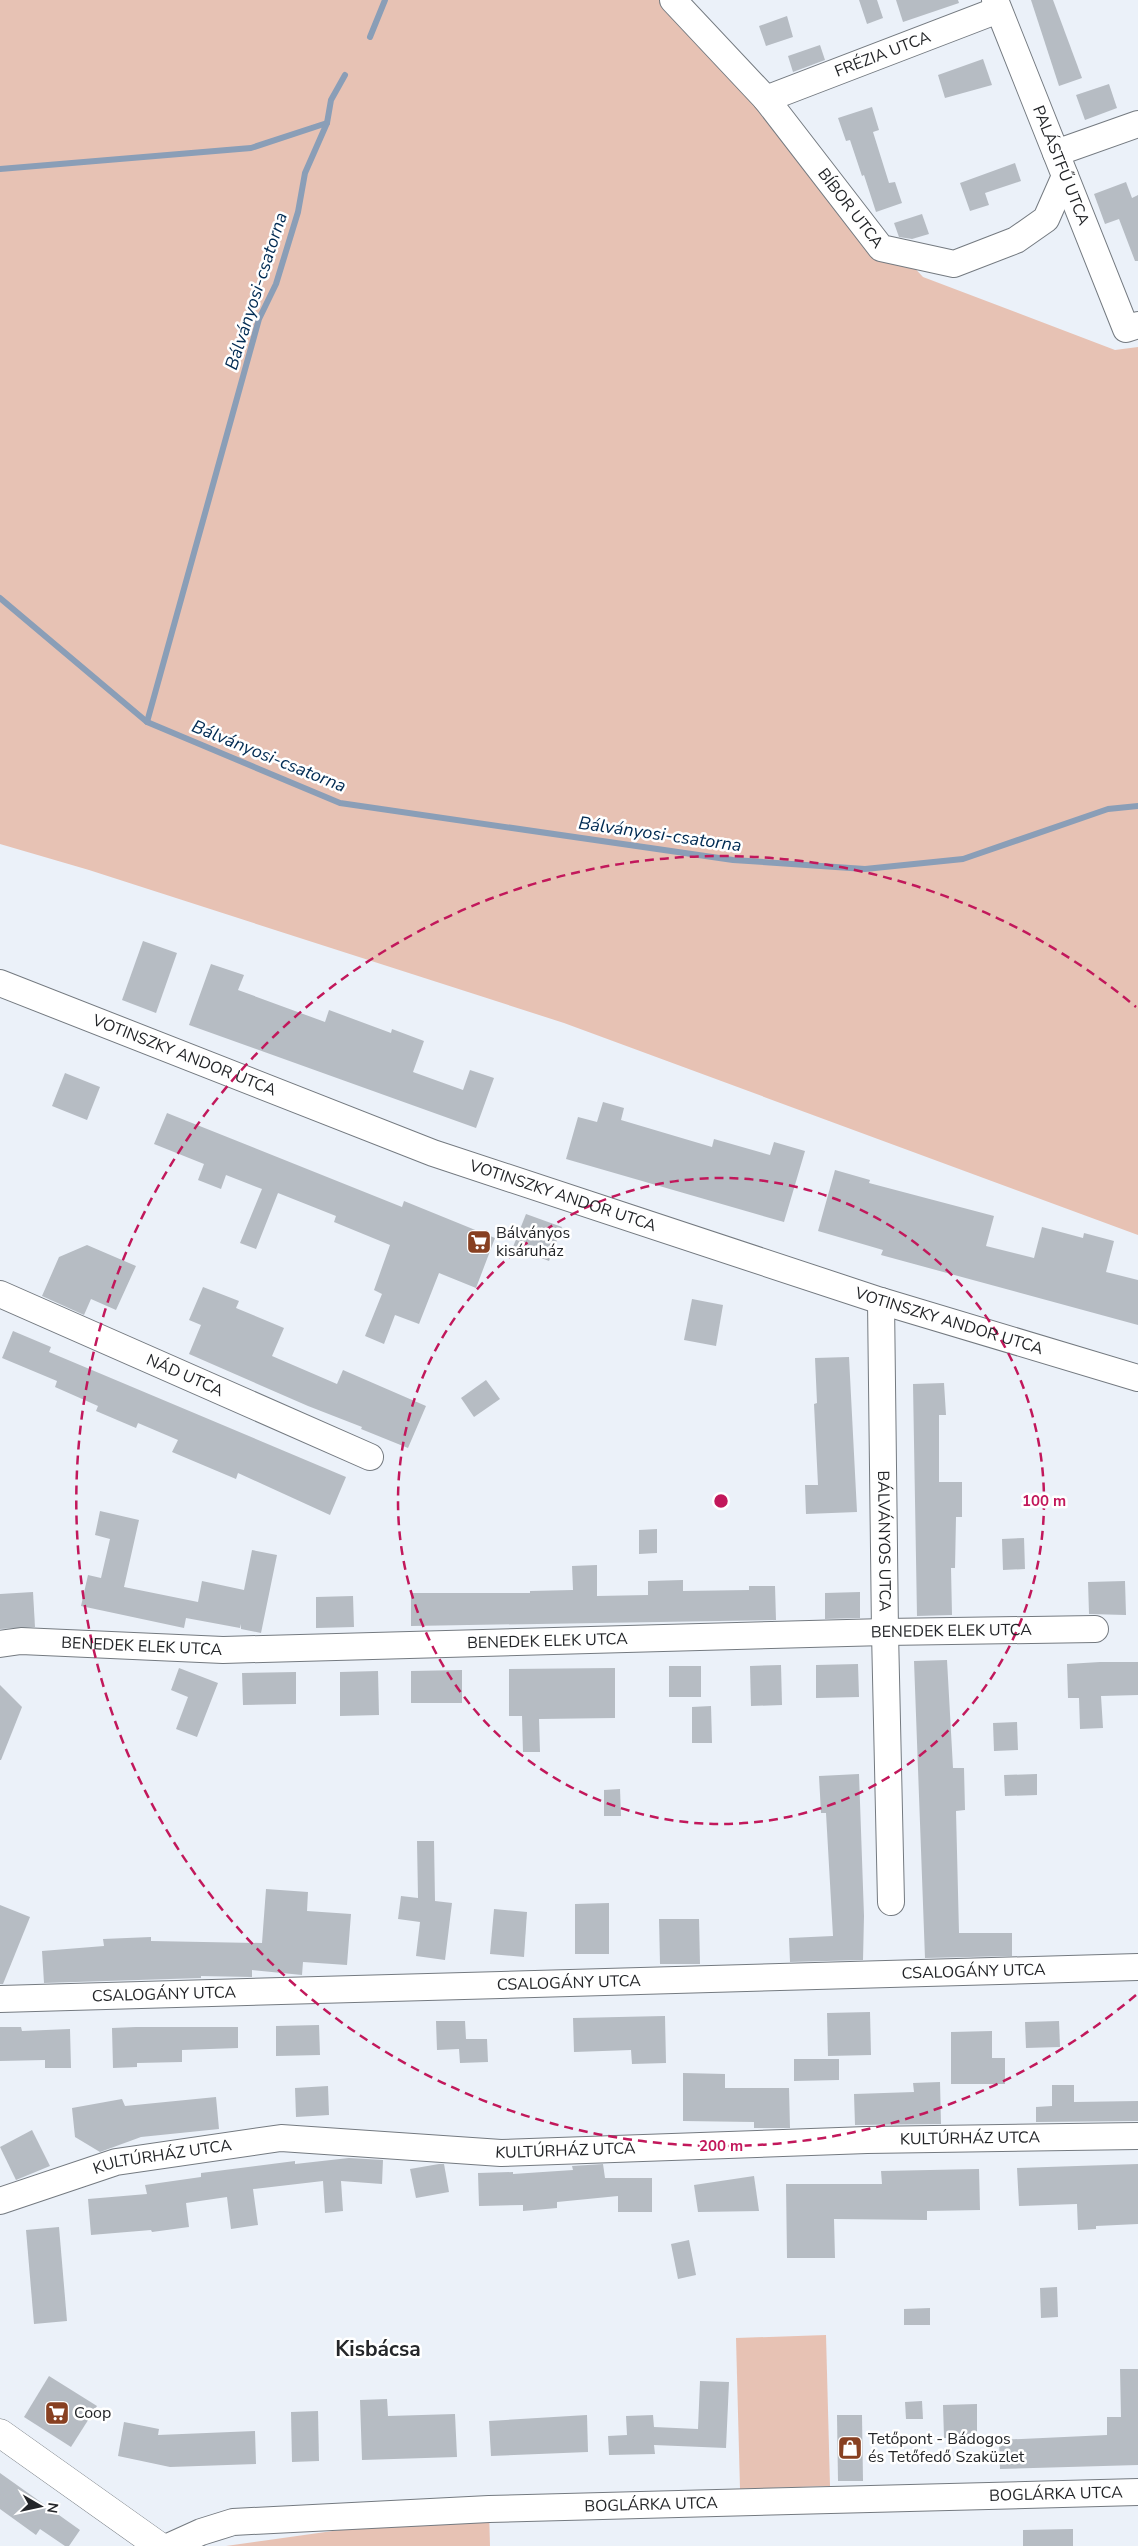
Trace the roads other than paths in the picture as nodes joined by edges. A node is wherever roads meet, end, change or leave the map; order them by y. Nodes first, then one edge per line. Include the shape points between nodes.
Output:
1 (674, 0) edge
2 (996, 5) edge
3 (766, 99) junction
4 (1138, 124) edge
5 (1060, 165) junction
6 (1132, 327) edge
7 (0, 983) edge
8 (0, 1294) edge
9 (881, 1300) junction
10 (1138, 1378) edge
11 (370, 1457) dead end
12 (1095, 1629) dead end
13 (885, 1632) junction
14 (0, 1644) edge
15 (891, 1902) dead end
16 (1138, 1968) edge
17 (0, 1999) edge
18 (1138, 2136) edge
19 (0, 2201) edge
20 (0, 2433) edge
21 (1138, 2492) edge
22 (159, 2546) edge
23 (170, 2546) edge

1 - 3 street, BÍBOR UTCA
2 - 3 street, FRÉZIA UTCA
2 - 5 street, PALÁSTFŰ UTCA
3 - 5 street, BÍBOR UTCA via 881,248 954,264 1016,240 1046,219
4 - 5 street
5 - 6 street, PALÁSTFŰ UTCA
7 - 9 street, VOTINSZKY ANDOR UTCA via 433,1152
8 - 11 street, NÁD UTCA
9 - 10 street, VOTINSZKY ANDOR UTCA
9 - 13 street, BÁLVÁNYOS UTCA
12 - 13 street, BENEDEK ELEK UTCA
13 - 14 street, BENEDEK ELEK UTCA via 224,1650 21,1641
13 - 15 street, BÁLVÁNYOS UTCA
16 - 17 street, CSALOGÁNY UTCA
18 - 19 street, KULTÚRHÁZ UTCA via 501,2153 281,2138 116,2162
20 - 22 main road
21 - 23 street, BOGLÁRKA UTCA via 489,2509 233,2522

